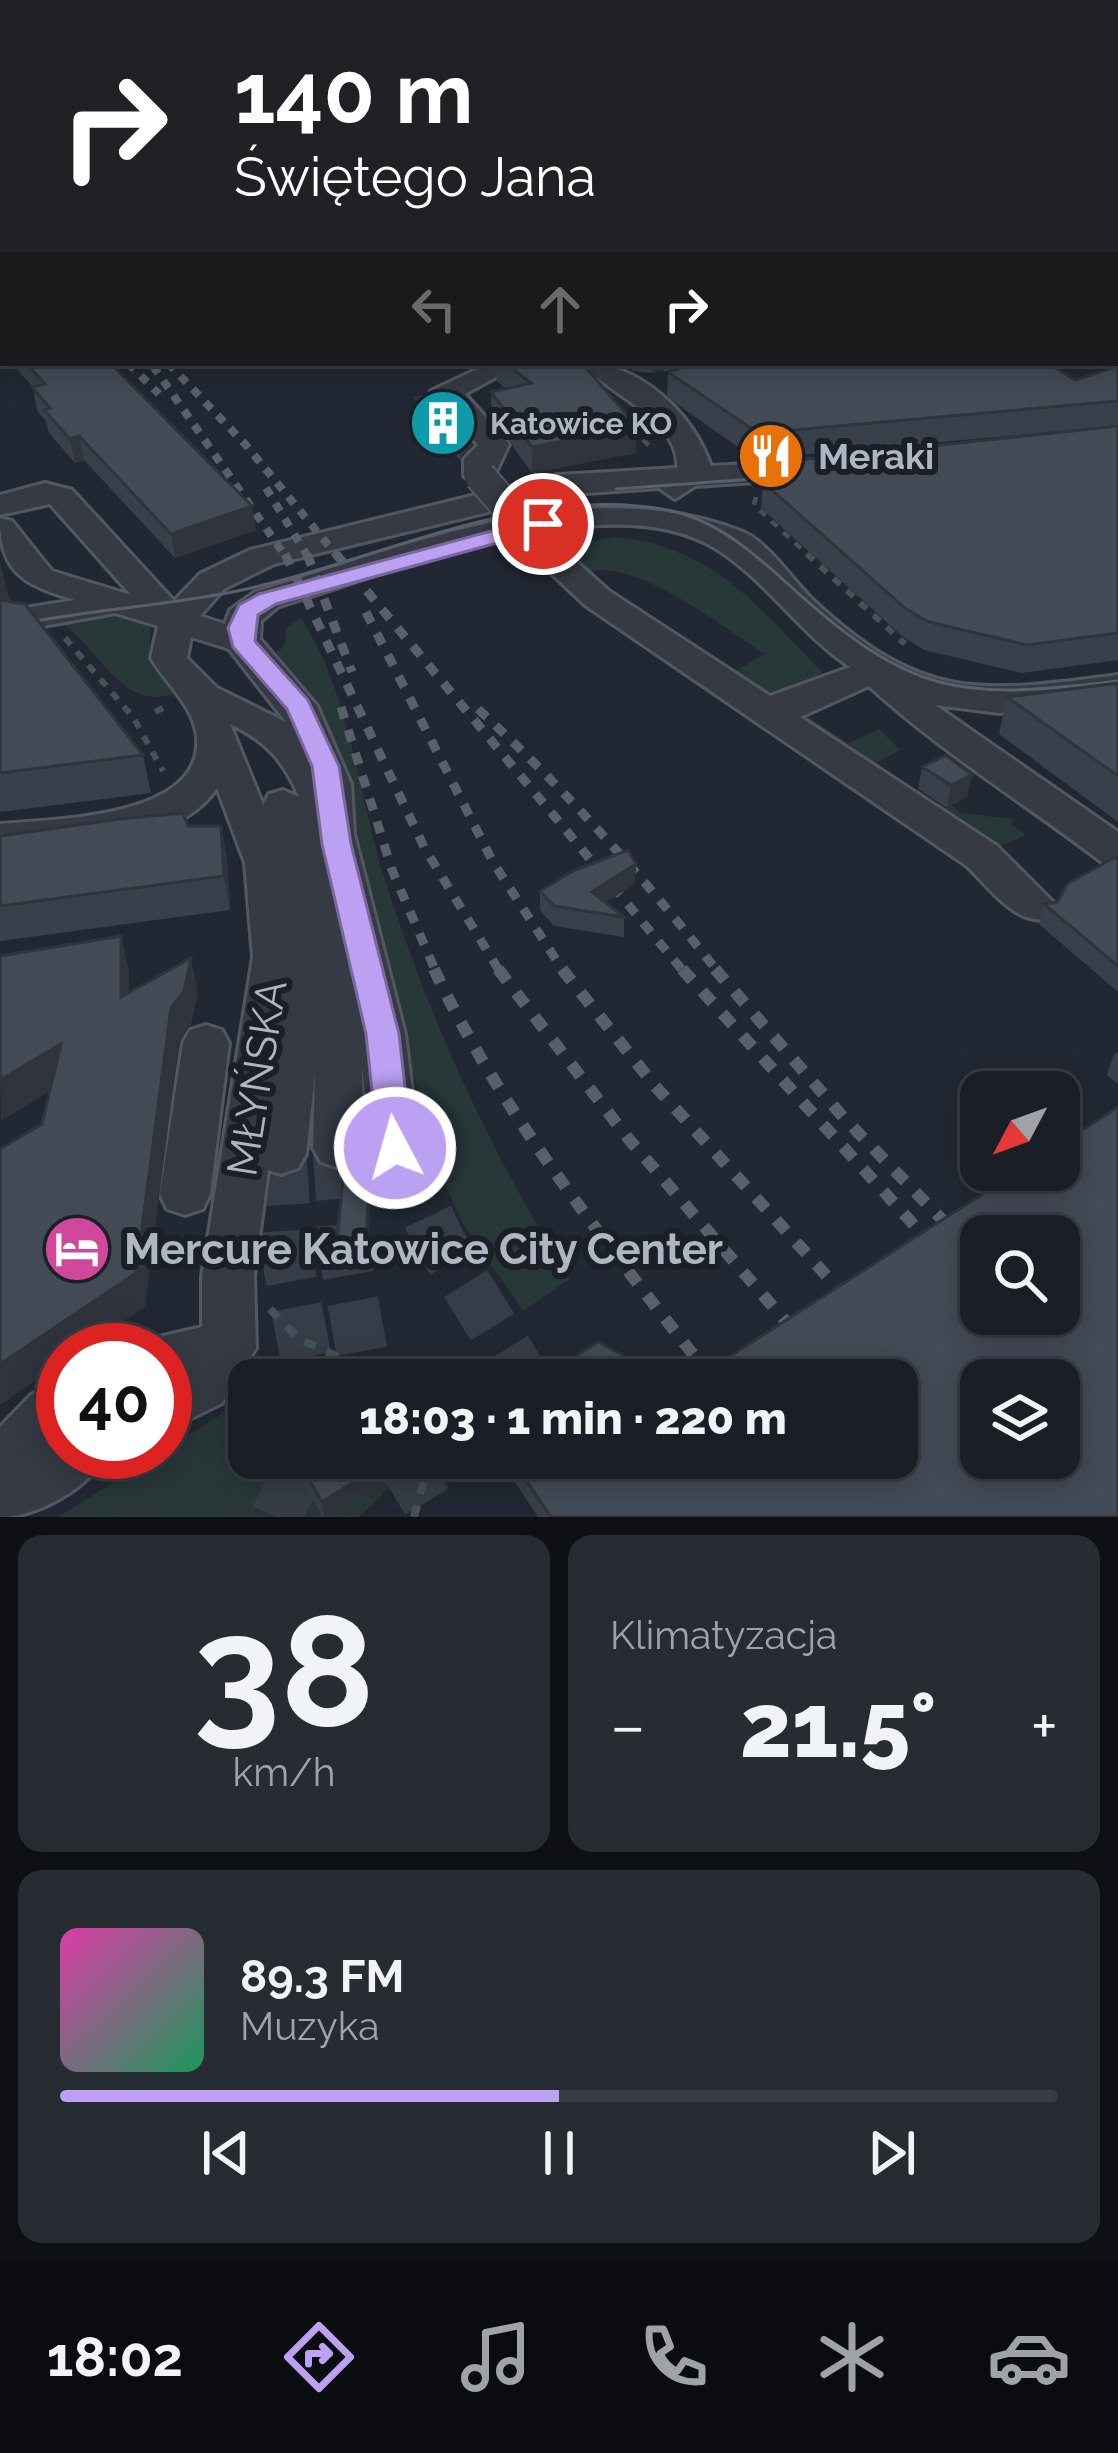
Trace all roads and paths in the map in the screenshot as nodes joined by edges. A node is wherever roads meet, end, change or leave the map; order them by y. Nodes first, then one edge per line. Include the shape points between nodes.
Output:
1 (600, 366) edge
2 (488, 373) dead end
3 (671, 381) edge
4 (637, 392) junction
5 (862, 465) edge
6 (690, 477) junction
7 (747, 492) junction
8 (0, 505) edge
9 (609, 514) junction
10 (0, 528) edge
11 (751, 556) junction
12 (262, 557) junction
13 (119, 588) junction
14 (0, 623) edge
15 (176, 624) junction
16 (51, 628) edge
17 (242, 641) junction
18 (912, 648) dead end
19 (874, 670) junction
20 (267, 674) junction
21 (1118, 687) edge
22 (970, 700) junction
23 (760, 708) junction
24 (209, 716) junction
25 (281, 736) junction
26 (977, 748) junction
27 (283, 804) junction
28 (183, 805) junction
29 (0, 838) edge
30 (335, 839) junction
31 (1118, 853) edge
32 (266, 863) junction
33 (1036, 908) dead end
34 (267, 1028) junction
35 (338, 1148) tunnel mouth
36 (395, 1148) tunnel mouth
37 (281, 1154) tunnel mouth
38 (185, 1194) dead end
39 (264, 1289) dead end
40 (229, 1348) junction
41 (192, 1354) edge
42 (342, 1359) edge
43 (192, 1390) edge
44 (36, 1424) edge
45 (36, 1478) edge
46 (426, 1479) edge
47 (1, 1500) edge
48 (418, 1516) edge

1 - 4 street
2 - 23 street, bridge via 446,391 494,444 494,453 480,459 480,476 597,598
3 - 4 street
4 - 6 street via 689,446 696,467
5 - 7 street
6 - 7 street
6 - 9 street
6 - 12 street via 558,485
7 - 11 street via 717,490 714,504
7 - 18 path
8 - 13 street via 55,493
9 - 11 street via 676,520
9 - 17 street via 543,524 267,599 248,610
10 - 13 street via 40,578
11 - 19 street
12 - 13 street
12 - 15 street via 224,572
13 - 14 street
13 - 15 street
15 - 17 street
15 - 24 street via 169,658
16 - 28 path via 89,661 148,737
17 - 20 street
19 - 22 street via 916,690
19 - 23 street via 785,709
19 - 26 street via 915,709
20 - 25 street
20 - 30 street via 298,706 318,745
21 - 22 street
22 - 26 street via 963,720
23 - 33 street via 982,856
24 - 25 street
24 - 28 street via 218,754
24 - 32 street
25 - 27 street
25 - 30 street
26 - 31 street
27 - 32 street
27 - 37 street via 312,918
28 - 29 street via 144,819
30 - 35 street
30 - 36 street via 382,1034
32 - 34 street, MŁYŃSKA via 275,957
34 - 38 street via 196,1043
34 - 40 street, MŁYŃSKA via 228,1276
39 - 42 path via 268,1306 299,1340
40 - 41 street
40 - 43 street
44 - 47 street via 6,1465
45 - 47 street
46 - 48 path

